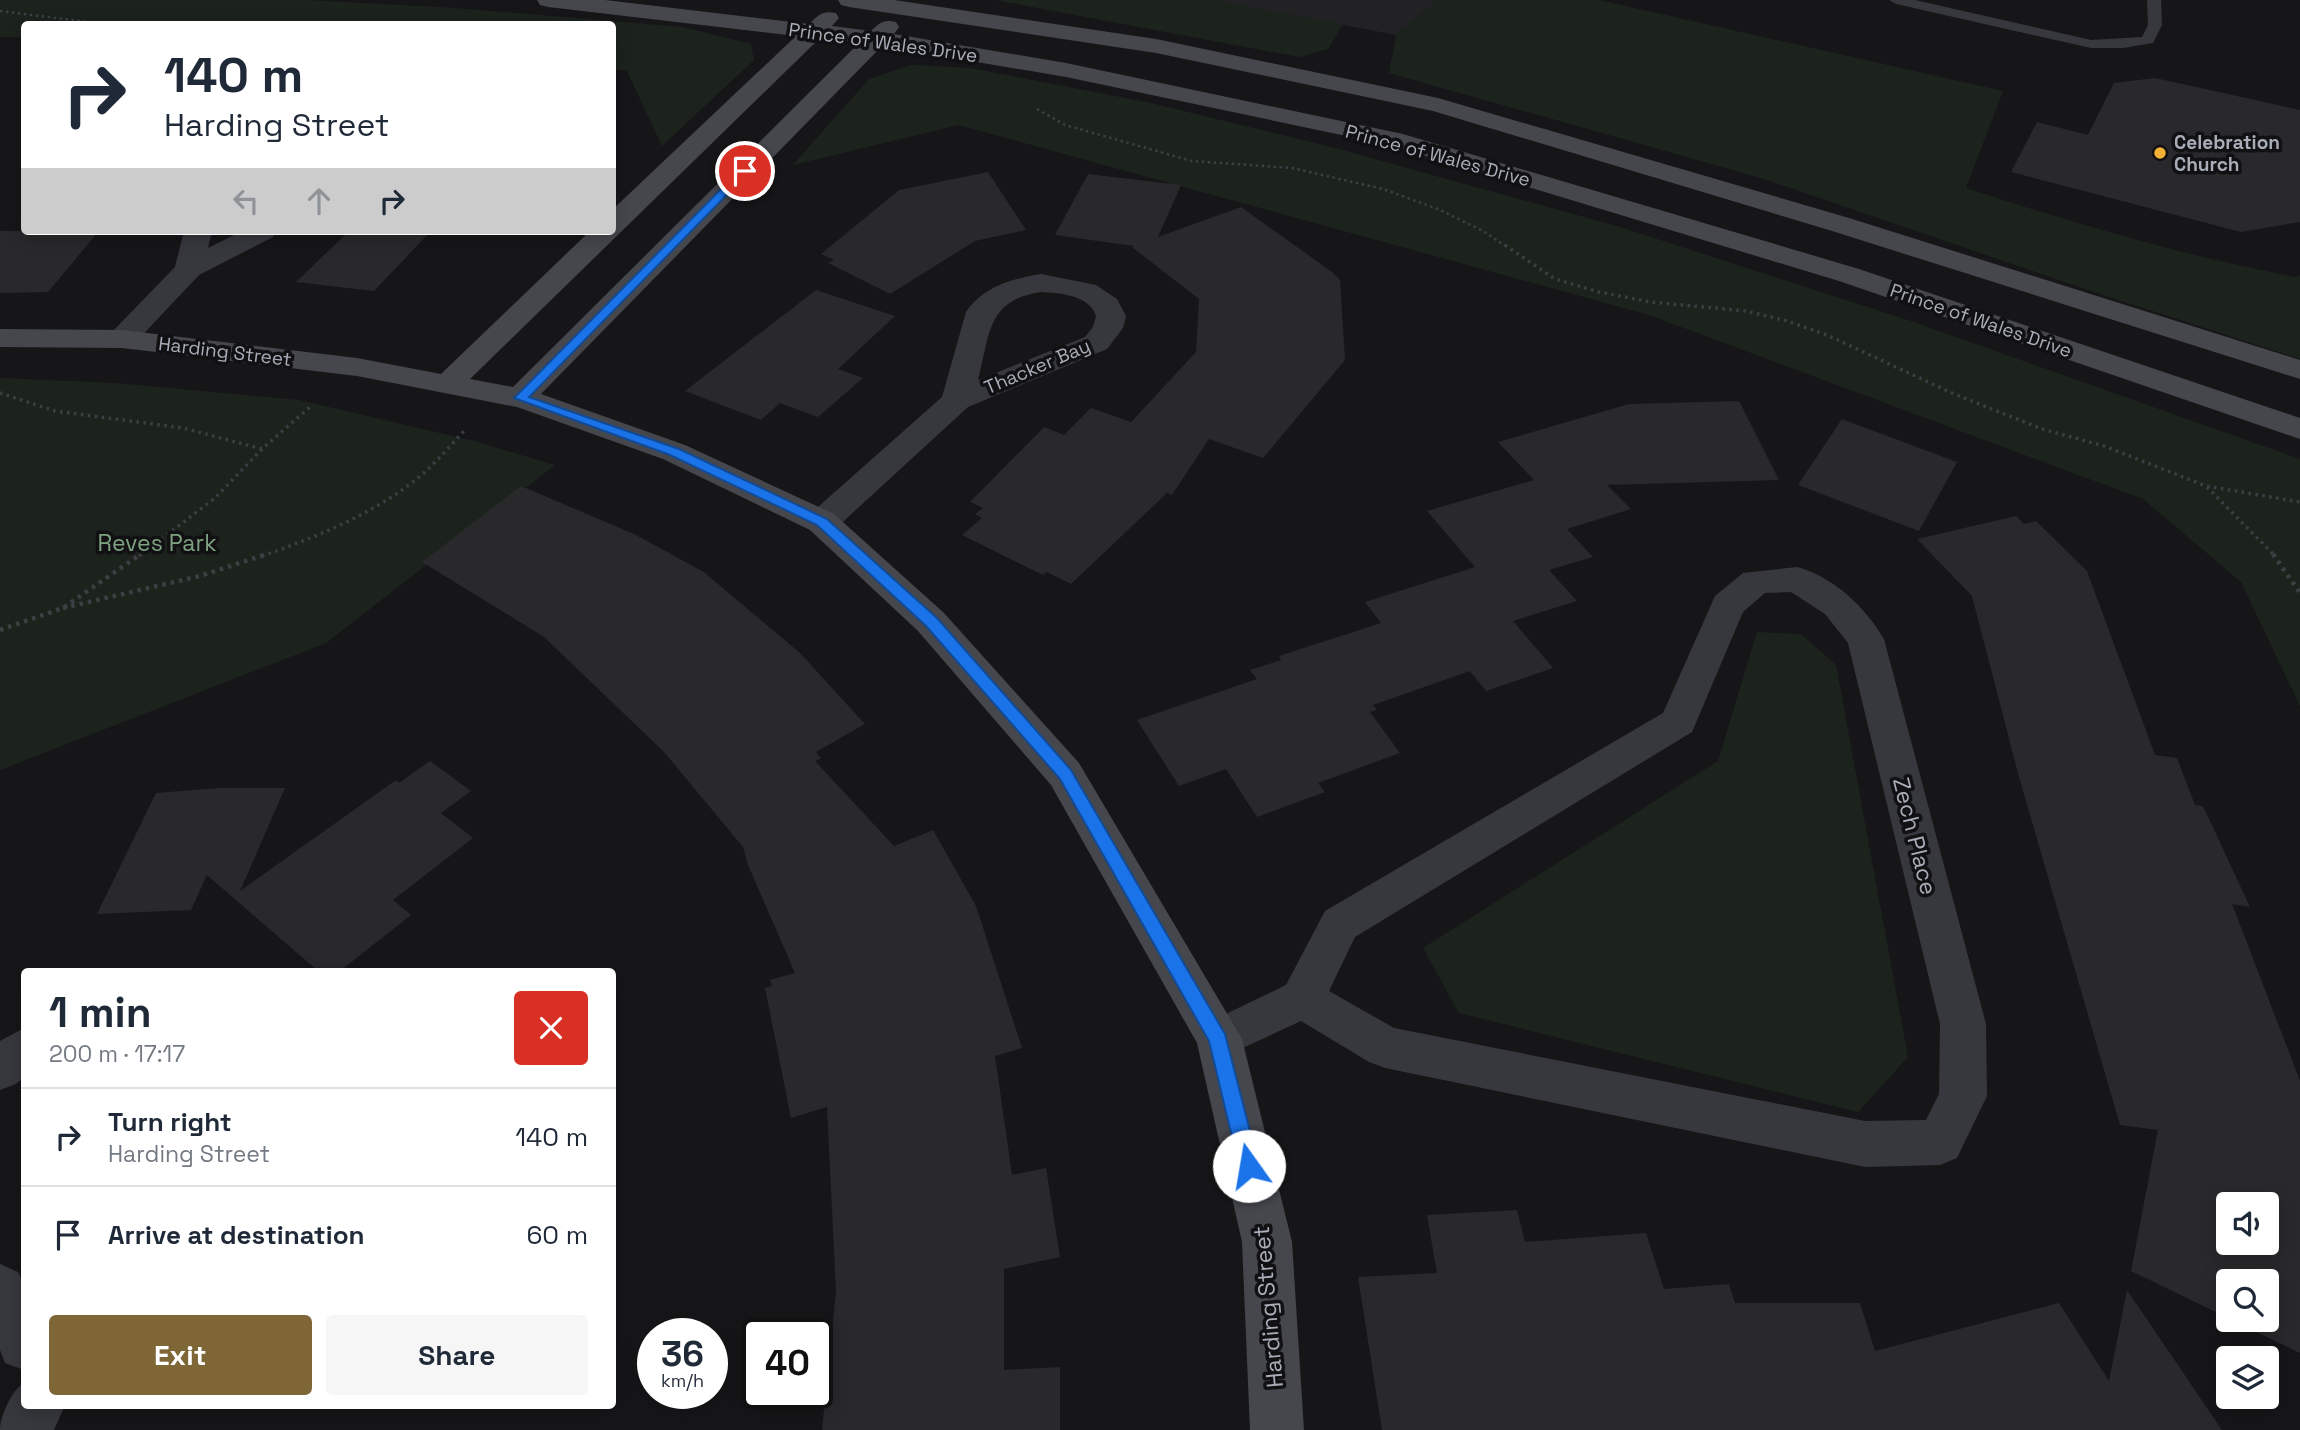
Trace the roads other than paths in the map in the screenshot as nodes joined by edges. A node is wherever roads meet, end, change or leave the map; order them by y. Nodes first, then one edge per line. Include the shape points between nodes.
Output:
1 (548, 0) edge
2 (848, 0) edge
3 (1896, 0) edge
4 (2154, 0) edge
5 (911, 4) edge
6 (815, 30) junction
7 (875, 38) junction
8 (616, 221) edge
9 (197, 235) edge
10 (255, 235) edge
11 (602, 235) edge
12 (189, 269) junction
13 (0, 338) edge
14 (122, 339) junction
15 (2300, 370) edge
16 (449, 383) junction
17 (520, 398) junction
18 (957, 400) junction
19 (2300, 429) edge
20 (822, 522) junction
21 (1302, 999) junction
22 (1219, 1040) junction
23 (21, 1052) edge
24 (0, 1069) edge
25 (0, 1290) edge
26 (21, 1337) edge
27 (36, 1409) edge
28 (25, 1430) edge
29 (1277, 1430) edge

1 - 6 main road, Prince of Wales Drive
2 - 5 main road, Prince of Wales Drive
2 - 6 main road
3 - 4 lane via 2064,39 2123,44 2148,40 2155,25
5 - 7 main road
5 - 15 main road, Prince of Wales Drive via 1156,46 1438,105 1839,224
6 - 7 main road, Prince of Wales Drive
6 - 8 main road
7 - 17 main road
7 - 19 main road, Prince of Wales Drive via 1066,70 1394,139 1849,275
9 - 12 street
10 - 12 street
11 - 16 main road
12 - 14 street
13 - 14 main road, Harding Street
14 - 16 main road, Harding Street via 357,367
16 - 17 main road, Harding Street
17 - 20 main road, Harding Street via 674,452
18 - 18 street, Thacker Bay via 1096,343 1112,319 1108,306 1097,295 1062,284 1021,286 1004,292 981,312
18 - 20 street, Thacker Bay
20 - 22 main road, Harding Street via 932,622 1065,774
21 - 21 street, Zech Place via 1385,1047 1865,1144 1940,1142 1963,1096 1962,1024 1866,639 1838,604 1797,579 1756,582 1728,604 1678,722 1340,924
21 - 22 street
22 - 29 main road, Harding Street via 1267,1242
23 - 24 street
25 - 26 street
27 - 28 street

